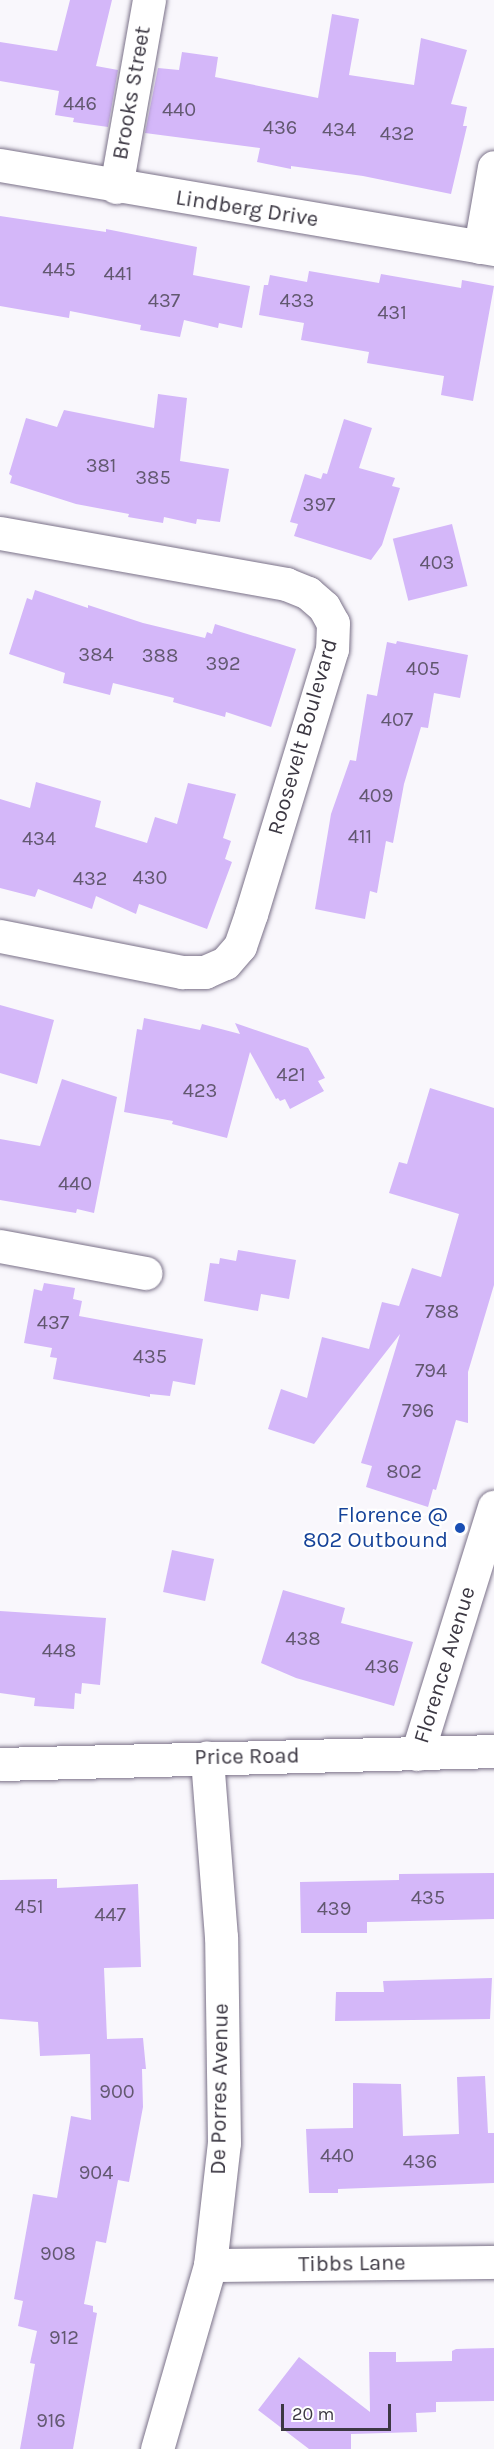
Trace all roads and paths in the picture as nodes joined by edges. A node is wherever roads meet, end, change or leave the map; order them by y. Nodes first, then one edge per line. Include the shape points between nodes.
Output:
1 (149, 0) edge
2 (0, 165) edge
3 (494, 168) edge
4 (116, 187) junction
5 (487, 248) edge
6 (0, 533) edge
7 (0, 936) edge
8 (0, 1246) edge
9 (146, 1274) dead end
10 (494, 1507) edge
11 (494, 1751) edge
12 (417, 1754) junction
13 (207, 1758) junction
14 (0, 1764) edge
15 (494, 2262) edge
16 (210, 2265) junction
17 (157, 2449) edge

1 - 4 street, Brooks Street
2 - 4 street, Lindberg Drive
3 - 5 street
4 - 5 street, Lindberg Drive
6 - 7 street, Roosevelt Boulevard via 286,584 308,593 324,607 333,623 332,649 251,914 240,946 225,963 205,972 182,972
8 - 9 street
10 - 12 street, Florence Avenue
11 - 12 street, Price Road
12 - 13 street, Price Road
13 - 14 street, Price Road
13 - 16 street, De Porres Avenue via 220,1937 224,2143
15 - 16 street, Tibbs Lane
16 - 17 street, De Porres Avenue

